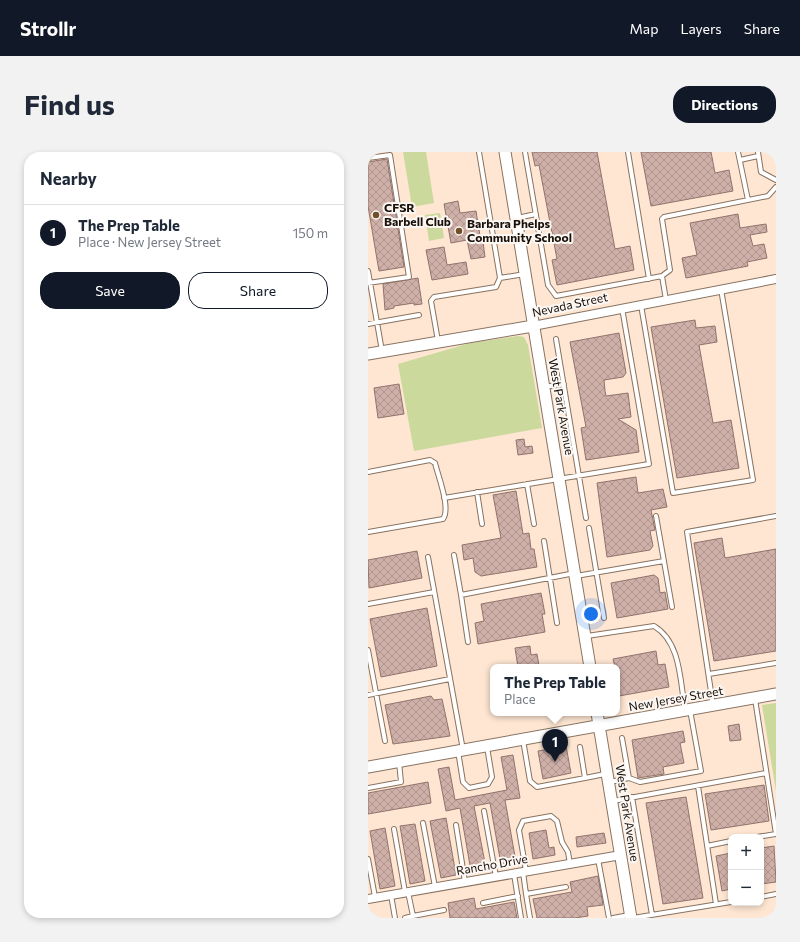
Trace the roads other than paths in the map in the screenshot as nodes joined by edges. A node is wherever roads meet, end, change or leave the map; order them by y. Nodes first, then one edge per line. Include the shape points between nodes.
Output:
1 (479, 152) edge
2 (505, 152) edge
3 (525, 152) edge
4 (628, 152) edge
5 (738, 152) edge
6 (758, 154) edge
7 (368, 158) edge
8 (740, 160) junction
9 (776, 180) edge
10 (776, 187) edge
11 (748, 200) junction
12 (536, 214) junction
13 (516, 218) junction
14 (368, 271) edge
15 (526, 274) junction
16 (662, 276) junction
17 (500, 278) junction
18 (649, 279) junction
19 (776, 279) edge
20 (369, 283) edge
21 (721, 289) junction
22 (666, 300) junction
23 (641, 304) junction
24 (622, 308) junction
25 (419, 315) dead end
26 (377, 322) junction
27 (368, 324) edge
28 (533, 326) junction
29 (556, 339) dead end
30 (438, 342) junction
31 (382, 352) junction
32 (368, 354) edge
33 (564, 384) junction
34 (544, 387) junction
35 (368, 472) edge
36 (579, 475) junction
37 (559, 478) junction
38 (528, 484) junction
39 (476, 492) junction
40 (444, 498) junction
41 (656, 516) dead end
42 (776, 516) edge
43 (586, 518) dead end
44 (482, 524) dead end
45 (534, 524) dead end
46 (589, 528) dead end
47 (368, 532) edge
48 (544, 541) dead end
49 (454, 555) dead end
50 (428, 557) dead end
51 (664, 560) junction
52 (596, 573) junction
53 (575, 575) junction
54 (549, 578) junction
55 (434, 592) junction
56 (461, 595) junction
57 (368, 604) edge
58 (672, 607) dead end
59 (604, 618) dead end
60 (557, 623) dead end
61 (585, 636) junction
62 (468, 642) dead end
63 (368, 650) edge
64 (776, 663) edge
65 (590, 664) edge
66 (709, 674) junction
67 (450, 680) junction
68 (377, 694) junction
69 (776, 694) edge
70 (368, 695) edge
71 (755, 698) junction
72 (714, 705) junction
73 (687, 709) junction
74 (597, 716) edge
75 (599, 727) junction
76 (622, 738) dead end
77 (523, 740) junction
78 (385, 741) dead end
79 (487, 747) junction
80 (580, 747) dead end
81 (460, 751) junction
82 (399, 761) junction
83 (368, 767) edge
84 (766, 774) junction
85 (585, 778) junction
86 (608, 778) junction
87 (629, 778) junction
88 (698, 786) junction
89 (368, 788) edge
90 (632, 798) junction
91 (612, 801) junction
92 (484, 811) dead end
93 (423, 823) dead end
94 (456, 824) dead end
95 (394, 829) dead end
96 (764, 836) edge
97 (728, 842) edge
98 (707, 846) junction
99 (621, 855) junction
100 (368, 859) edge
101 (598, 859) junction
102 (570, 864) junction
103 (521, 872) junction
104 (496, 877) junction
105 (465, 882) junction
106 (435, 887) junction
107 (566, 888) dead end
108 (407, 892) junction
109 (526, 894) junction
110 (776, 894) edge
111 (391, 895) junction
112 (518, 896) junction
113 (764, 896) edge
114 (372, 898) edge
115 (728, 902) edge
116 (483, 903) dead end
117 (716, 904) junction
118 (444, 910) dead end
119 (652, 915) junction
120 (413, 916) junction
121 (631, 917) edge
122 (395, 918) edge
123 (405, 918) edge
124 (521, 918) edge
125 (530, 918) edge
126 (609, 918) edge
127 (613, 918) edge

1 - 17 lane
2 - 13 street, West Park Avenue
3 - 12 lane
4 - 18 lane
5 - 8 lane
6 - 8 lane
6 - 9 lane via 761,172
7 - 20 lane via 390,155 409,277
8 - 11 lane
10 - 11 lane via 768,196
11 - 16 lane via 664,217 662,219 670,270
12 - 13 lane
12 - 18 lane via 548,285 556,296
13 - 15 street, West Park Avenue
14 - 20 lane
15 - 17 lane
15 - 28 street, West Park Avenue
16 - 18 lane
16 - 22 lane
17 - 30 lane via 496,287 434,297 431,301
19 - 21 street, Nevada Street
20 - 26 lane
21 - 22 street, Nevada Street
21 - 23 lane via 753,480 672,493
22 - 23 street, Nevada Street
23 - 24 street, Nevada Street
24 - 28 street, Nevada Street
24 - 36 lane via 649,464
25 - 26 lane
26 - 27 lane
26 - 31 lane
28 - 30 street, Nevada Street
28 - 34 street, West Park Avenue
29 - 33 lane
30 - 31 street, Nevada Street
31 - 32 street, Nevada Street
33 - 34 lane
33 - 36 lane
34 - 37 street, West Park Avenue
35 - 40 lane via 430,460 435,463
36 - 37 lane
36 - 43 lane
37 - 38 lane
37 - 53 street, West Park Avenue
38 - 39 lane
38 - 45 lane
39 - 40 lane
39 - 44 lane
40 - 47 lane via 444,520
41 - 51 lane
42 - 66 lane via 687,532
46 - 52 lane
48 - 54 lane
49 - 56 lane
50 - 55 lane
51 - 52 lane
51 - 58 lane
52 - 53 lane
52 - 59 lane
53 - 54 lane
53 - 61 street, West Park Avenue
54 - 56 lane
54 - 60 lane
55 - 57 lane
55 - 67 lane
56 - 62 lane
61 - 65 street, West Park Avenue
61 - 73 lane via 654,626 662,630 674,646
63 - 68 lane
64 - 66 lane
66 - 72 lane
67 - 68 lane
67 - 81 lane
68 - 70 lane
68 - 78 lane
69 - 71 street, New Jersey Street
71 - 72 street, New Jersey Street
71 - 84 lane
72 - 73 street, New Jersey Street
73 - 75 street, New Jersey Street
73 - 87 lane via 701,771 640,782
74 - 75 street, West Park Avenue
75 - 77 street, New Jersey Street
75 - 86 street, West Park Avenue
76 - 87 lane
77 - 79 street, New Jersey Street
77 - 85 lane via 530,781 537,787
79 - 81 street, New Jersey Street
79 - 81 lane via 492,778 488,784 469,788 463,782
80 - 85 lane
81 - 82 street, New Jersey Street
82 - 83 street, New Jersey Street
82 - 89 lane via 401,782
84 - 88 lane
84 - 96 lane via 776,834
85 - 86 lane
86 - 87 lane
86 - 91 street, West Park Avenue
88 - 90 lane
88 - 98 lane
90 - 91 lane
90 - 119 lane
91 - 99 street, West Park Avenue
92 - 104 lane
93 - 106 lane
94 - 105 lane
95 - 108 lane
97 - 98 lane
98 - 117 lane
99 - 101 street, Rancho Drive
99 - 121 street, West Park Avenue
100 - 114 lane
101 - 102 street, Rancho Drive
101 - 126 lane
102 - 103 street, Rancho Drive
102 - 103 lane via 557,821 551,816 523,821 519,830
103 - 104 street, Rancho Drive
103 - 109 lane
103 - 112 lane
104 - 105 street, Rancho Drive
105 - 106 street, Rancho Drive
106 - 108 street, Rancho Drive
107 - 109 lane
108 - 111 street, Rancho Drive
108 - 120 lane
109 - 125 lane
110 - 113 lane
111 - 114 street, Rancho Drive
111 - 122 lane
112 - 116 lane
112 - 124 lane
115 - 117 lane
117 - 119 lane
118 - 120 lane
119 - 121 lane
120 - 123 lane
121 - 127 lane

